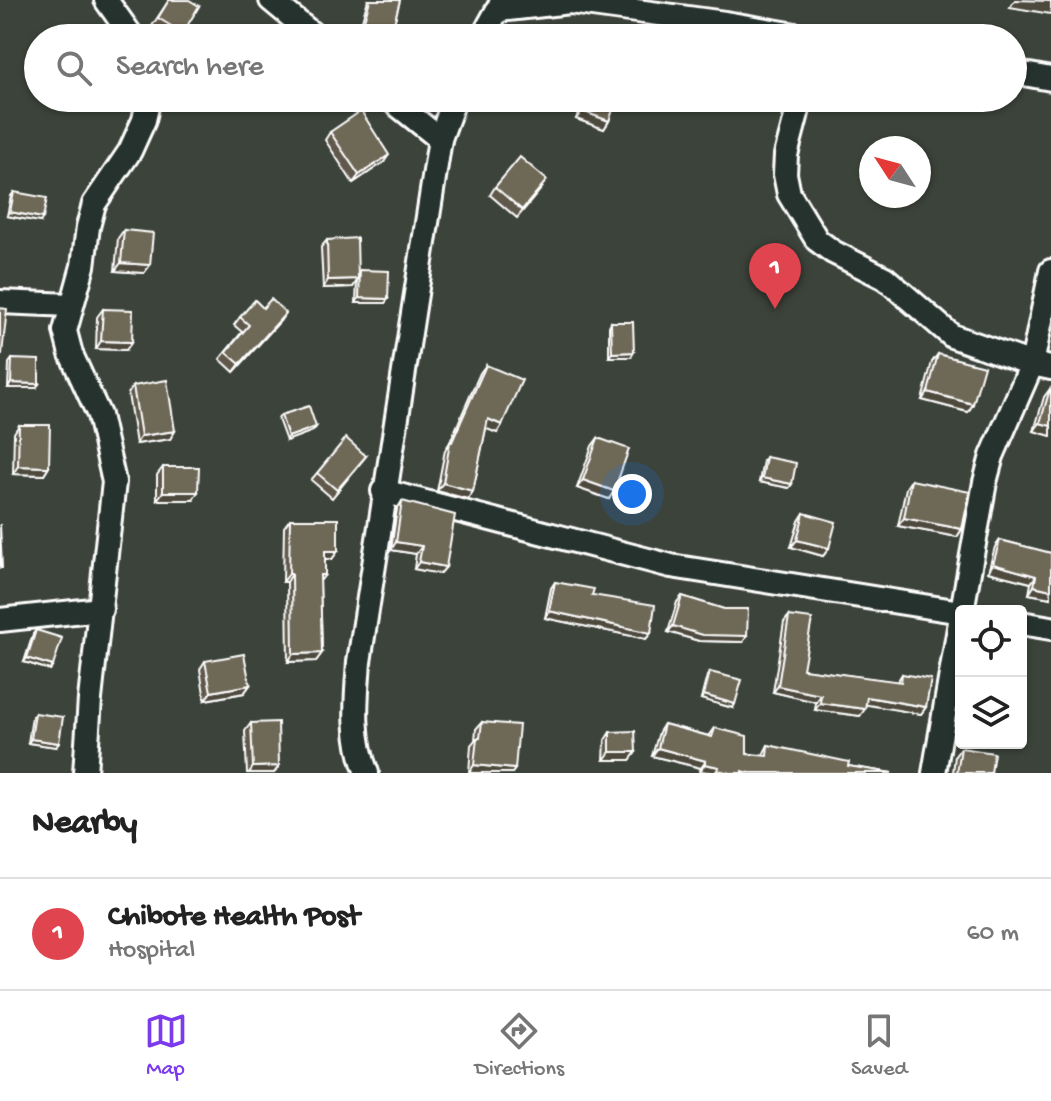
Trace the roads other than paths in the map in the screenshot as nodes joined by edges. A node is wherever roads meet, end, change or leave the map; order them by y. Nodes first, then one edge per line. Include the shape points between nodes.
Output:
1 (106, 0) edge
2 (271, 0) edge
3 (501, 5) edge
4 (123, 24) edge
5 (300, 24) edge
6 (490, 24) edge
7 (731, 24) edge
8 (1027, 75) edge
9 (1051, 79) edge
10 (146, 112) edge
11 (406, 112) edge
12 (450, 112) edge
13 (797, 112) edge
14 (440, 139) junction
15 (1051, 271) edge
16 (0, 302) edge
17 (71, 305) junction
18 (1041, 366) edge
19 (383, 491) junction
20 (962, 605) edge
21 (101, 609) junction
22 (955, 612) edge
23 (0, 620) edge
24 (1027, 624) edge
25 (1051, 628) edge
26 (955, 649) edge
27 (85, 773) edge
28 (367, 773) edge
29 (934, 773) edge

1 - 4 street
2 - 5 street
3 - 6 street
3 - 7 street via 570,2
8 - 9 street
10 - 17 street via 130,151 94,204
11 - 14 street
12 - 14 street
13 - 18 street via 785,174 789,194 817,240 885,278 952,336
14 - 19 street
15 - 18 street
16 - 17 street
17 - 21 street via 66,342 94,401 114,482
18 - 20 street via 992,456
19 - 22 street via 671,566
19 - 28 street via 355,715
21 - 23 street
21 - 27 street
24 - 25 street
26 - 29 street

